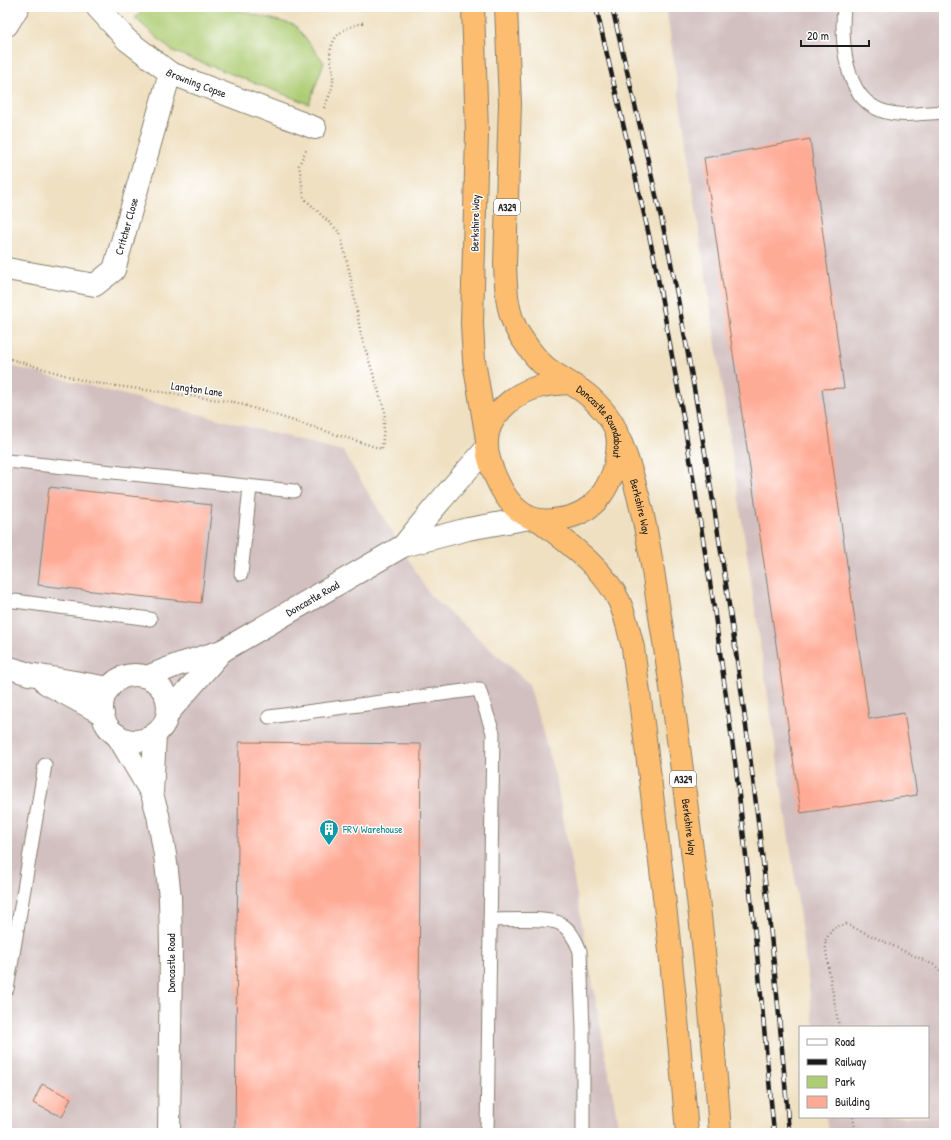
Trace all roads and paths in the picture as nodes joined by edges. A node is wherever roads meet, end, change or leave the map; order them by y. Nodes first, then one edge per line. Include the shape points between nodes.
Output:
1 (18, 7) edge
2 (97, 7) edge
3 (474, 7) edge
4 (506, 7) edge
5 (844, 7) edge
6 (365, 22) dead end
7 (7, 25) edge
8 (170, 73) junction
9 (944, 112) edge
10 (315, 128) junction
11 (7, 269) edge
12 (7, 358) edge
13 (568, 383) junction
14 (616, 431) junction
15 (487, 443) junction
16 (7, 461) edge
17 (250, 487) junction
18 (294, 491) dead end
19 (535, 519) junction
20 (403, 546) junction
21 (241, 574) dead end
22 (7, 600) edge
23 (150, 619) dead end
24 (222, 651) junction
25 (7, 667) edge
26 (29, 674) junction
27 (147, 677) junction
28 (109, 688) junction
29 (168, 713) junction
30 (103, 714) junction
31 (270, 717) dead end
32 (155, 734) junction
33 (117, 735) junction
34 (45, 765) dead end
35 (152, 794) junction
36 (490, 920) junction
37 (944, 974) edge
38 (7, 989) edge
39 (839, 1026) edge
40 (853, 1118) edge
41 (169, 1133) edge
42 (487, 1133) edge
43 (583, 1133) edge
44 (687, 1133) edge
45 (720, 1133) edge
46 (856, 1133) edge

1 - 7 street
2 - 8 street, Browning Copse via 126,40
3 - 15 highway, Berkshire Way via 477,133 472,324 474,361
4 - 13 highway, A329 via 510,102 505,264 508,306 520,337 547,368
5 - 9 lane via 844,39 848,68 854,87 867,102 880,110 899,114
6 - 10 path via 345,28 334,38 330,55 334,76 332,89
8 - 10 street, Browning Copse
8 - 11 street, Critcher Close via 114,270 95,285
10 - 12 path, Langton Lane via 298,165 304,198 340,233 361,335 385,412 382,449 234,402 88,382
13 - 14 highway, Doncastle Roundabout / A329 via 580,389 600,406
13 - 15 highway, Doncastle Roundabout via 531,389 512,400 495,417
14 - 19 highway, Doncastle Roundabout / A329 via 615,468 596,502 575,516
14 - 45 highway, Berkshire Way / A329 via 629,463 640,504 672,691 706,969
15 - 19 highway via 493,472 500,488 521,513
15 - 20 street, Doncastle Road
16 - 17 lane
17 - 18 lane
17 - 21 lane
19 - 20 street, Doncastle Road via 468,529
19 - 44 highway via 566,542 610,586 619,600 633,648 660,858
20 - 24 street, Doncastle Road
22 - 23 lane
24 - 27 street, Doncastle Road
24 - 29 street, Doncastle Road
25 - 26 street
26 - 28 street
26 - 30 street
27 - 28 street via 137,674 126,676 116,680
27 - 29 street via 157,682 164,691
28 - 30 street via 104,696
29 - 32 street via 165,722
30 - 33 street
31 - 36 lane via 478,689 493,733
32 - 33 street via 136,741 126,740
32 - 35 street, Doncastle Road
33 - 35 street, Doncastle Road
34 - 38 lane
35 - 41 street, Doncastle Road via 165,855 170,897
36 - 42 lane
36 - 43 lane via 545,920 560,923 568,929 580,951
37 - 39 path via 934,965 846,924 832,928 825,941
40 - 46 path

